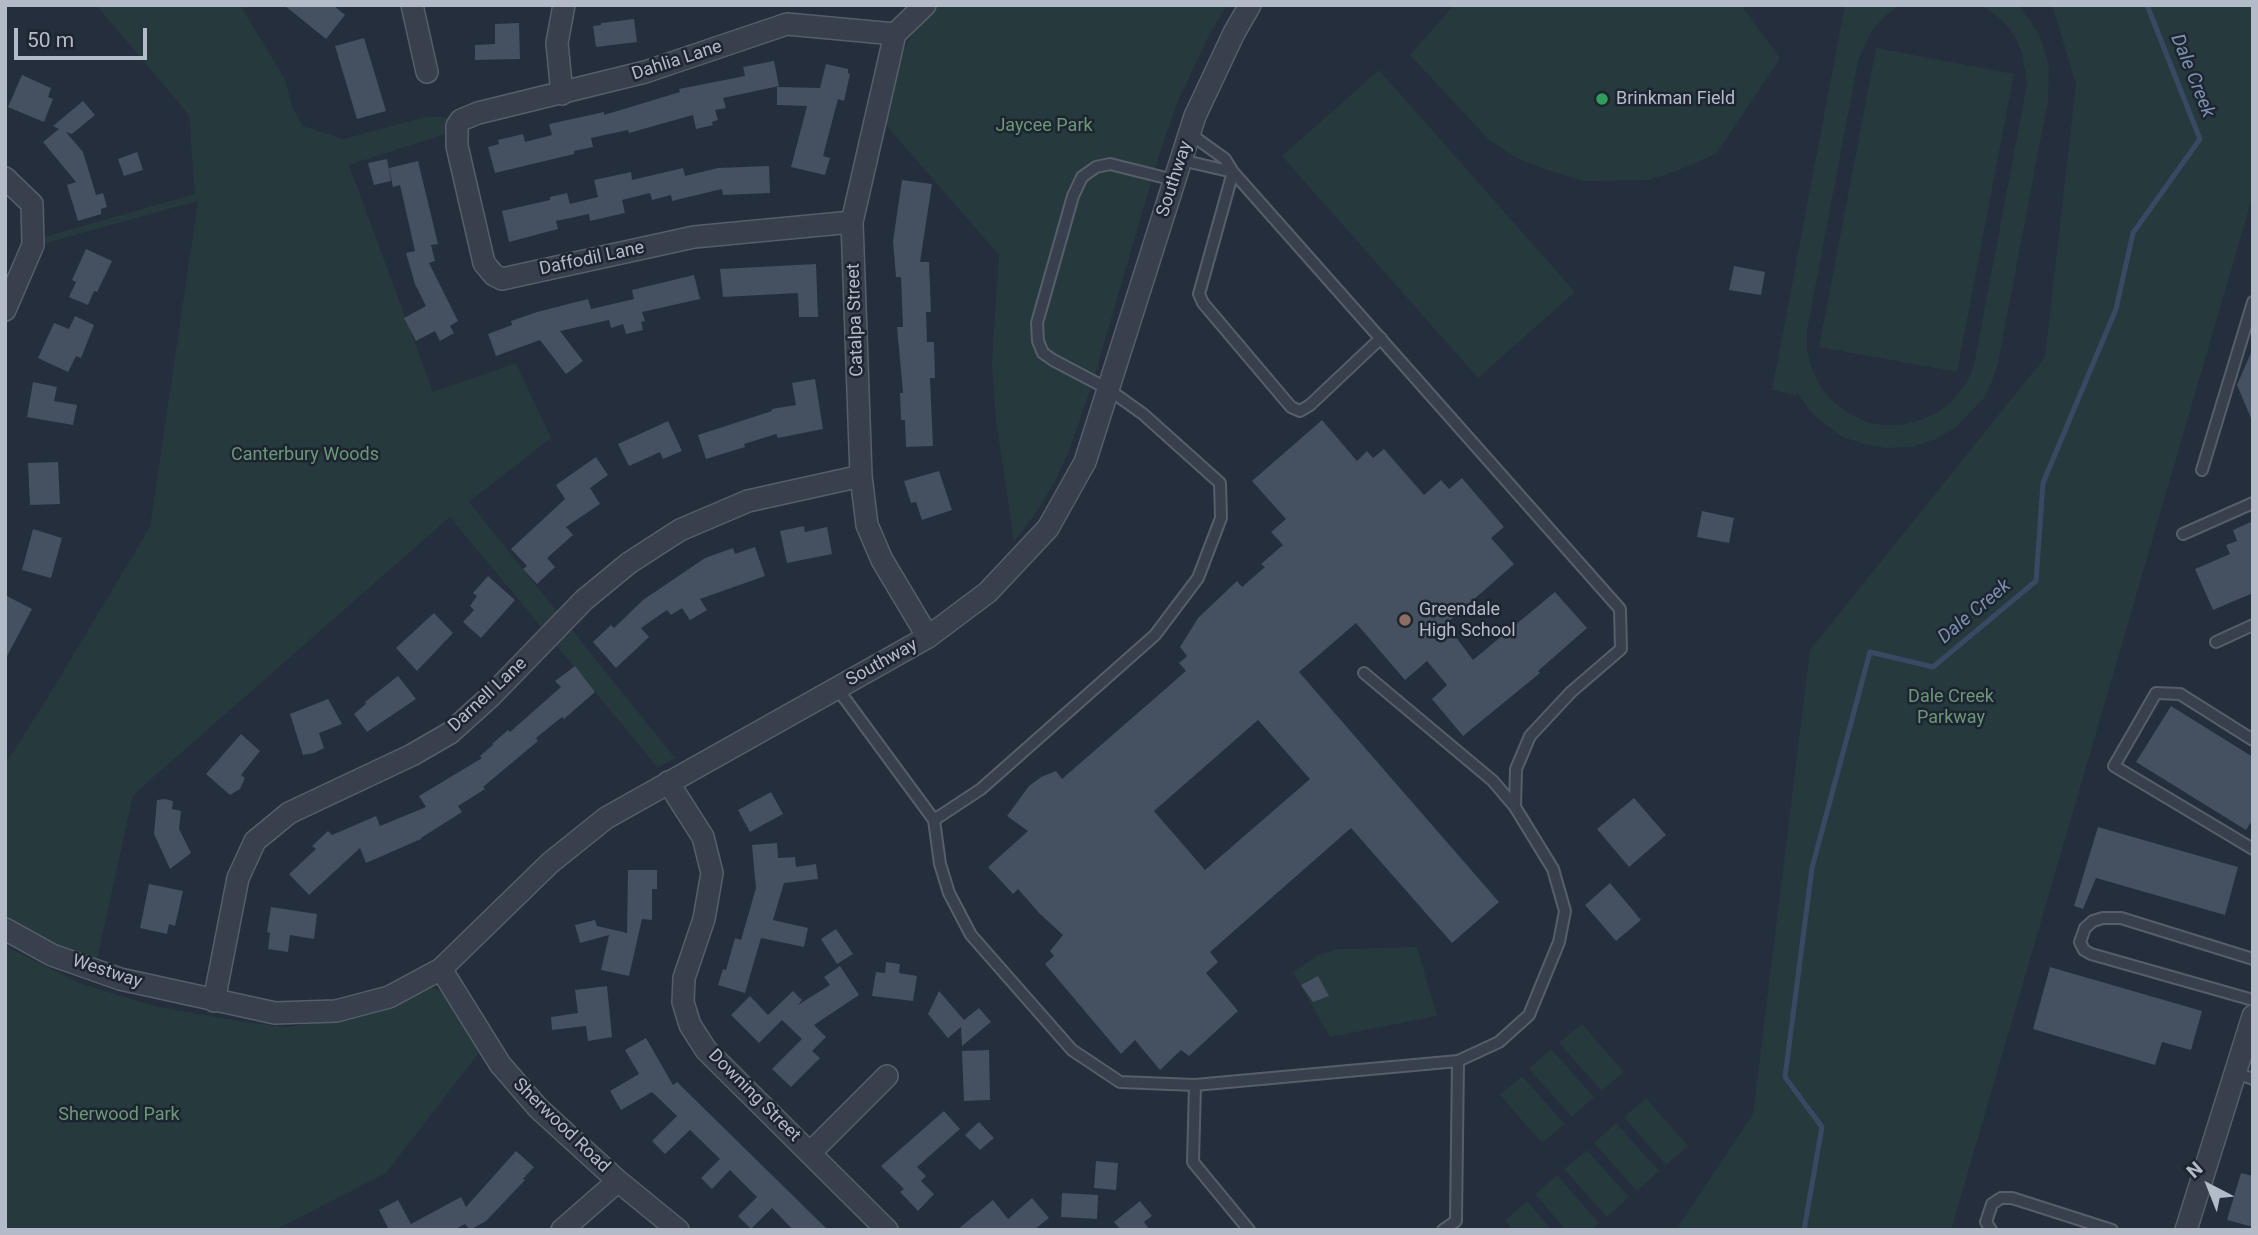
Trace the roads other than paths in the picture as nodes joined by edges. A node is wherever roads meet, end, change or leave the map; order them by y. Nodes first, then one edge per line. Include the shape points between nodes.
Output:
1 (412, 5) edge
2 (564, 5) edge
3 (925, 5) edge
4 (1250, 5) edge
5 (895, 34) junction
6 (427, 72) dead end
7 (562, 94) junction
8 (461, 120) joint
9 (1189, 133) junction
10 (1177, 170) junction
11 (1233, 172) junction
12 (5, 178) edge
13 (852, 222) junction
14 (2253, 302) edge
15 (5, 310) edge
16 (1381, 338) junction
17 (1108, 389) junction
18 (2202, 470) dead end
19 (861, 476) junction
20 (2253, 503) edge
21 (2183, 534) dead end
22 (2253, 625) edge
23 (928, 637) junction
24 (2216, 642) dead end
25 (1364, 673) dead end
26 (837, 688) junction
27 (2253, 740) edge
28 (668, 782) junction
29 (1515, 807) junction
30 (934, 820) junction
31 (2253, 849) edge
32 (5, 929) edge
33 (2253, 959) edge
34 (441, 969) junction
35 (2253, 1000) edge
36 (214, 1001) junction
37 (2253, 1016) edge
38 (1458, 1060) junction
39 (887, 1076) dead end
40 (2244, 1076) edge
41 (1195, 1084) junction
42 (811, 1152) junction
43 (618, 1181) junction
44 (562, 1230) edge
45 (678, 1230) edge
46 (887, 1230) edge
47 (1249, 1230) edge
48 (1443, 1230) edge
49 (1991, 1230) edge
50 (2112, 1230) edge
51 (2186, 1230) edge

1 - 6 street
2 - 7 street via 557,43
3 - 5 street
4 - 9 street, Southway
5 - 7 street, Dahlia Lane via 787,24 645,72
5 - 13 street, Catalpa Street
7 - 8 street, Dahlia Lane
8 - 13 street, Daffodil Lane via 457,146 484,263 502,279 694,237
9 - 10 street, Southway
9 - 11 lane via 1217,150
10 - 11 lane
10 - 17 street, Southway
10 - 17 lane via 1110,164 1096,167 1082,177 1073,196 1037,323 1038,341 1043,353 1053,360
11 - 16 lane
11 - 16 lane via 1199,294 1292,407 1300,411 1310,405
12 - 15 street via 32,204 33,231 33,245
13 - 19 street, Catalpa Street
14 - 18 lane
16 - 29 lane via 1620,609 1620,649 1530,736 1516,769
17 - 23 street, Southway via 1085,463 1048,528 988,592
17 - 30 lane via 1220,483 1221,518 1198,578 1155,635 981,789
19 - 23 street, Catalpa Street via 867,525
19 - 36 street, Darnell Lane via 748,501 680,530 584,600 450,733 289,813 255,841 238,878
20 - 21 lane
22 - 24 lane
23 - 26 street, Southway
25 - 29 lane via 1493,780
26 - 28 street, Southway
26 - 30 lane
27 - 31 lane via 2180,694 2155,693 2114,766
28 - 34 street, Southway via 606,818 550,863
28 - 42 street, Downing Street via 703,837 712,873 704,919 684,978 683,1002 690,1025 706,1050
29 - 38 lane via 1553,869 1565,911 1559,942 1529,1015 1499,1042
30 - 41 lane via 949,893 971,935 1072,1050 1120,1082
32 - 36 street, Westway via 52,954 120,979
33 - 35 lane via 2121,918 2093,921 2081,935 2081,947 2091,954
34 - 36 street, Southway via 389,998 336,1012 275,1013
34 - 43 street, Sherwood Road via 500,1064 538,1108
37 - 40 street
38 - 41 lane
38 - 48 lane via 1455,1221
39 - 42 street
40 - 51 street
41 - 47 lane via 1193,1162
42 - 46 street, Downing Street
43 - 44 street
43 - 45 street, Sherwood Road
49 - 50 lane via 1987,1216 2001,1198

